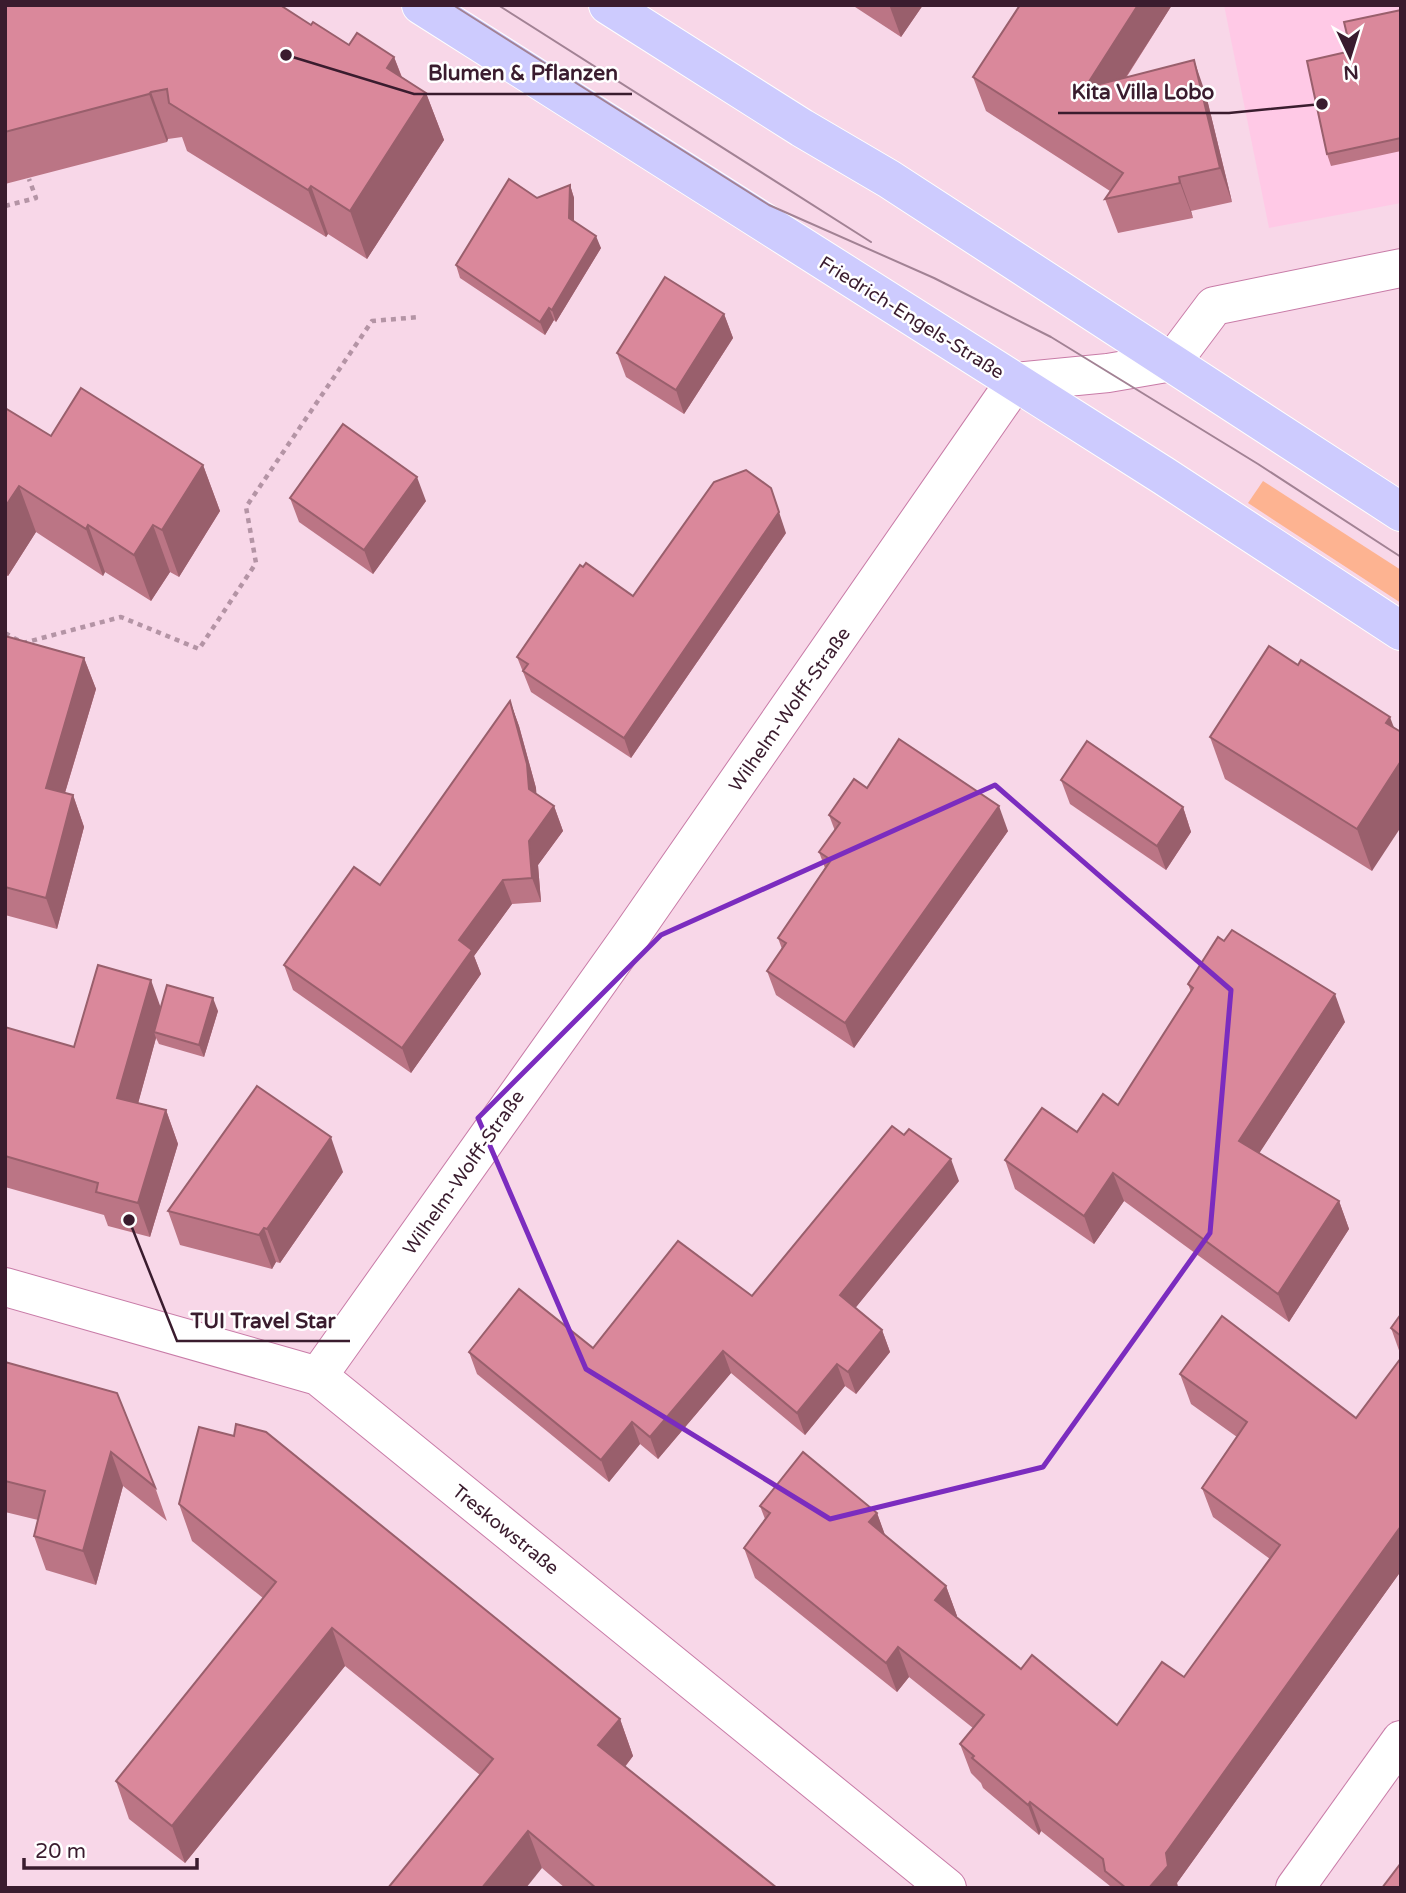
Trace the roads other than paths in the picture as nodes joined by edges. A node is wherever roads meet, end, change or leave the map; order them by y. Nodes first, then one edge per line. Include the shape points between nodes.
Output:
1 (421, 5) edge
2 (608, 5) edge
3 (1401, 268) edge
4 (1172, 362) junction
5 (1015, 382) junction
6 (1401, 512) edge
7 (1401, 631) edge
8 (5, 1287) edge
9 (318, 1376) junction
10 (1401, 1740) edge
11 (947, 1888) edge
12 (1294, 1888) edge

1 - 5 main road, Friedrich-Engels-Straße
2 - 4 main road
3 - 4 street via 1214,306
4 - 5 street
4 - 6 main road
5 - 7 main road, Friedrich-Engels-Straße
5 - 9 street, Wilhelm-Wolff-Straße
8 - 9 street, Treskowstraße
9 - 11 street, Treskowstraße
10 - 12 street

